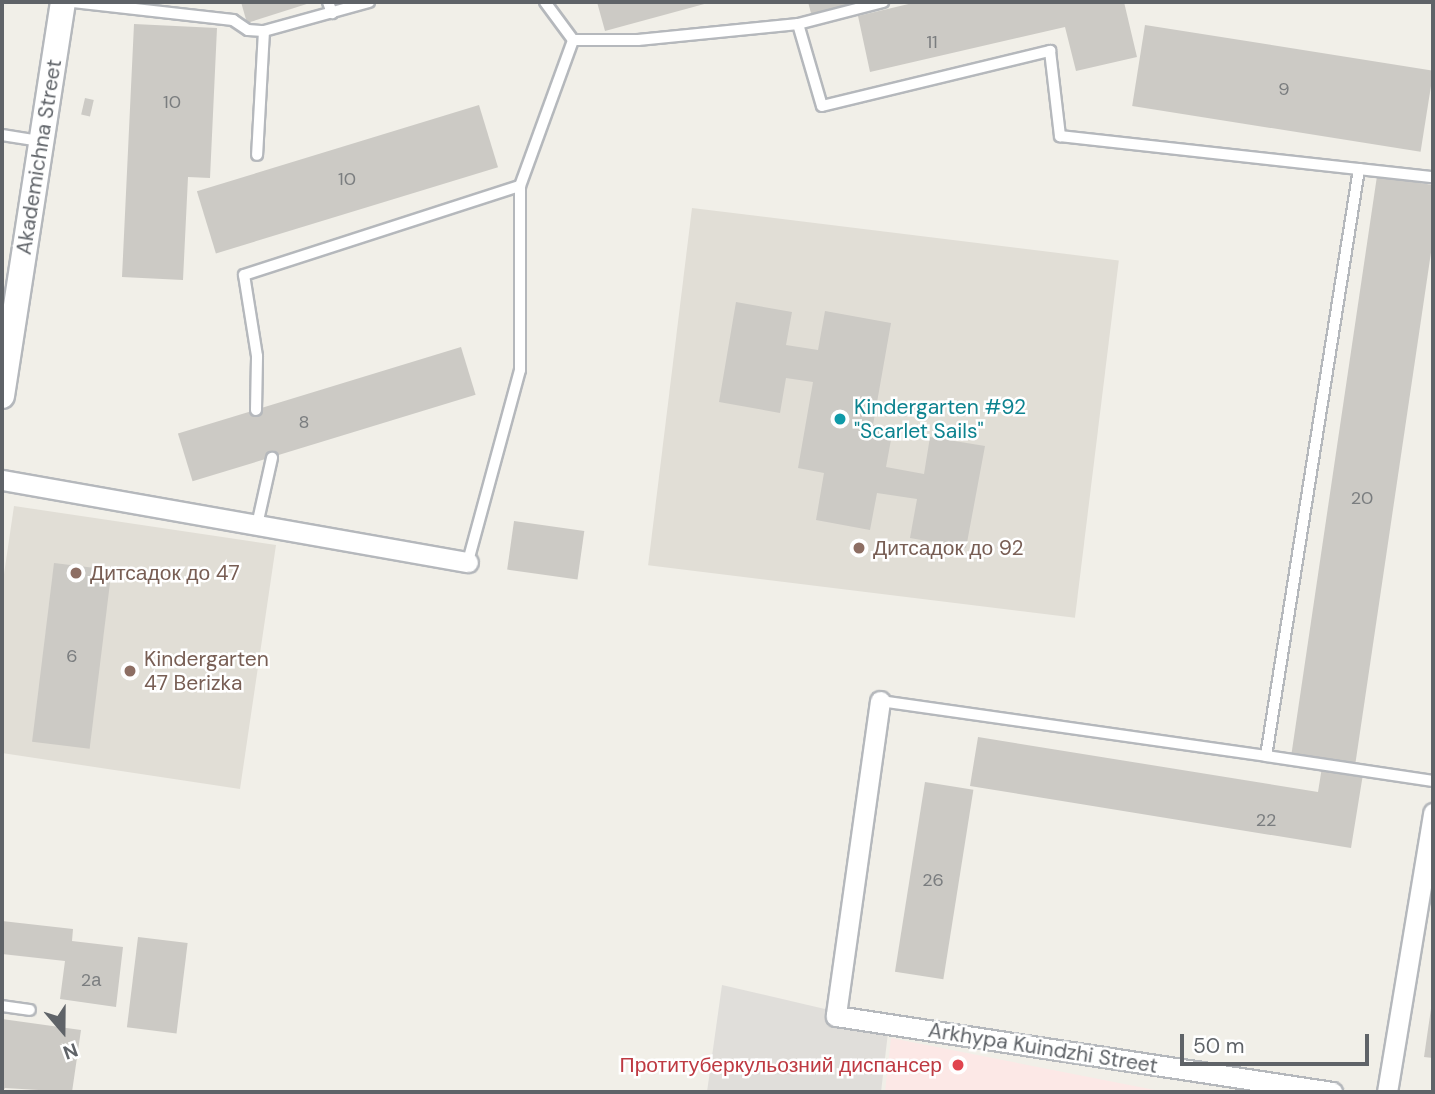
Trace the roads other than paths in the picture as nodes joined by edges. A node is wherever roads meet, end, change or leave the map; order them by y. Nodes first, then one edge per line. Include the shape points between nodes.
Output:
1 (64, 2) edge
2 (73, 2) edge
3 (328, 2) edge
4 (369, 2) edge
5 (545, 2) edge
6 (883, 2) edge
7 (332, 13) junction
8 (798, 24) junction
9 (264, 31) junction
10 (573, 40) junction
11 (2, 135) edge
12 (42, 141) junction
13 (257, 155) dead end
14 (1359, 169) junction
15 (1433, 177) edge
16 (520, 186) junction
17 (5, 359) edge
18 (2, 396) edge
19 (256, 410) dead end
20 (272, 458) dead end
21 (2, 480) edge
22 (257, 525) junction
23 (468, 562) joint
24 (880, 701) joint
25 (1266, 756) junction
26 (1433, 781) edge
27 (1433, 813) edge
28 (2, 1006) edge
29 (30, 1010) dead end
30 (1332, 1092) edge
31 (1387, 1092) edge

1 - 12 street, Akademichna Street
2 - 9 lane via 233,20 248,30
3 - 7 lane
4 - 7 lane
5 - 10 lane
6 - 8 lane
7 - 9 lane
8 - 10 lane via 638,40
8 - 14 lane via 822,106 1050,51 1060,136
9 - 13 lane
10 - 16 lane
11 - 12 lane
12 - 17 street, Akademichna Street
14 - 15 lane
14 - 25 lane
16 - 19 lane via 244,275 257,356
16 - 23 lane via 520,370
17 - 18 street, Akademichna Street
20 - 22 lane
21 - 22 street
22 - 23 street
24 - 25 lane
24 - 30 street, Arkhypa Kuindzhi Street via 836,1016
25 - 26 lane
27 - 31 street
28 - 29 lane

